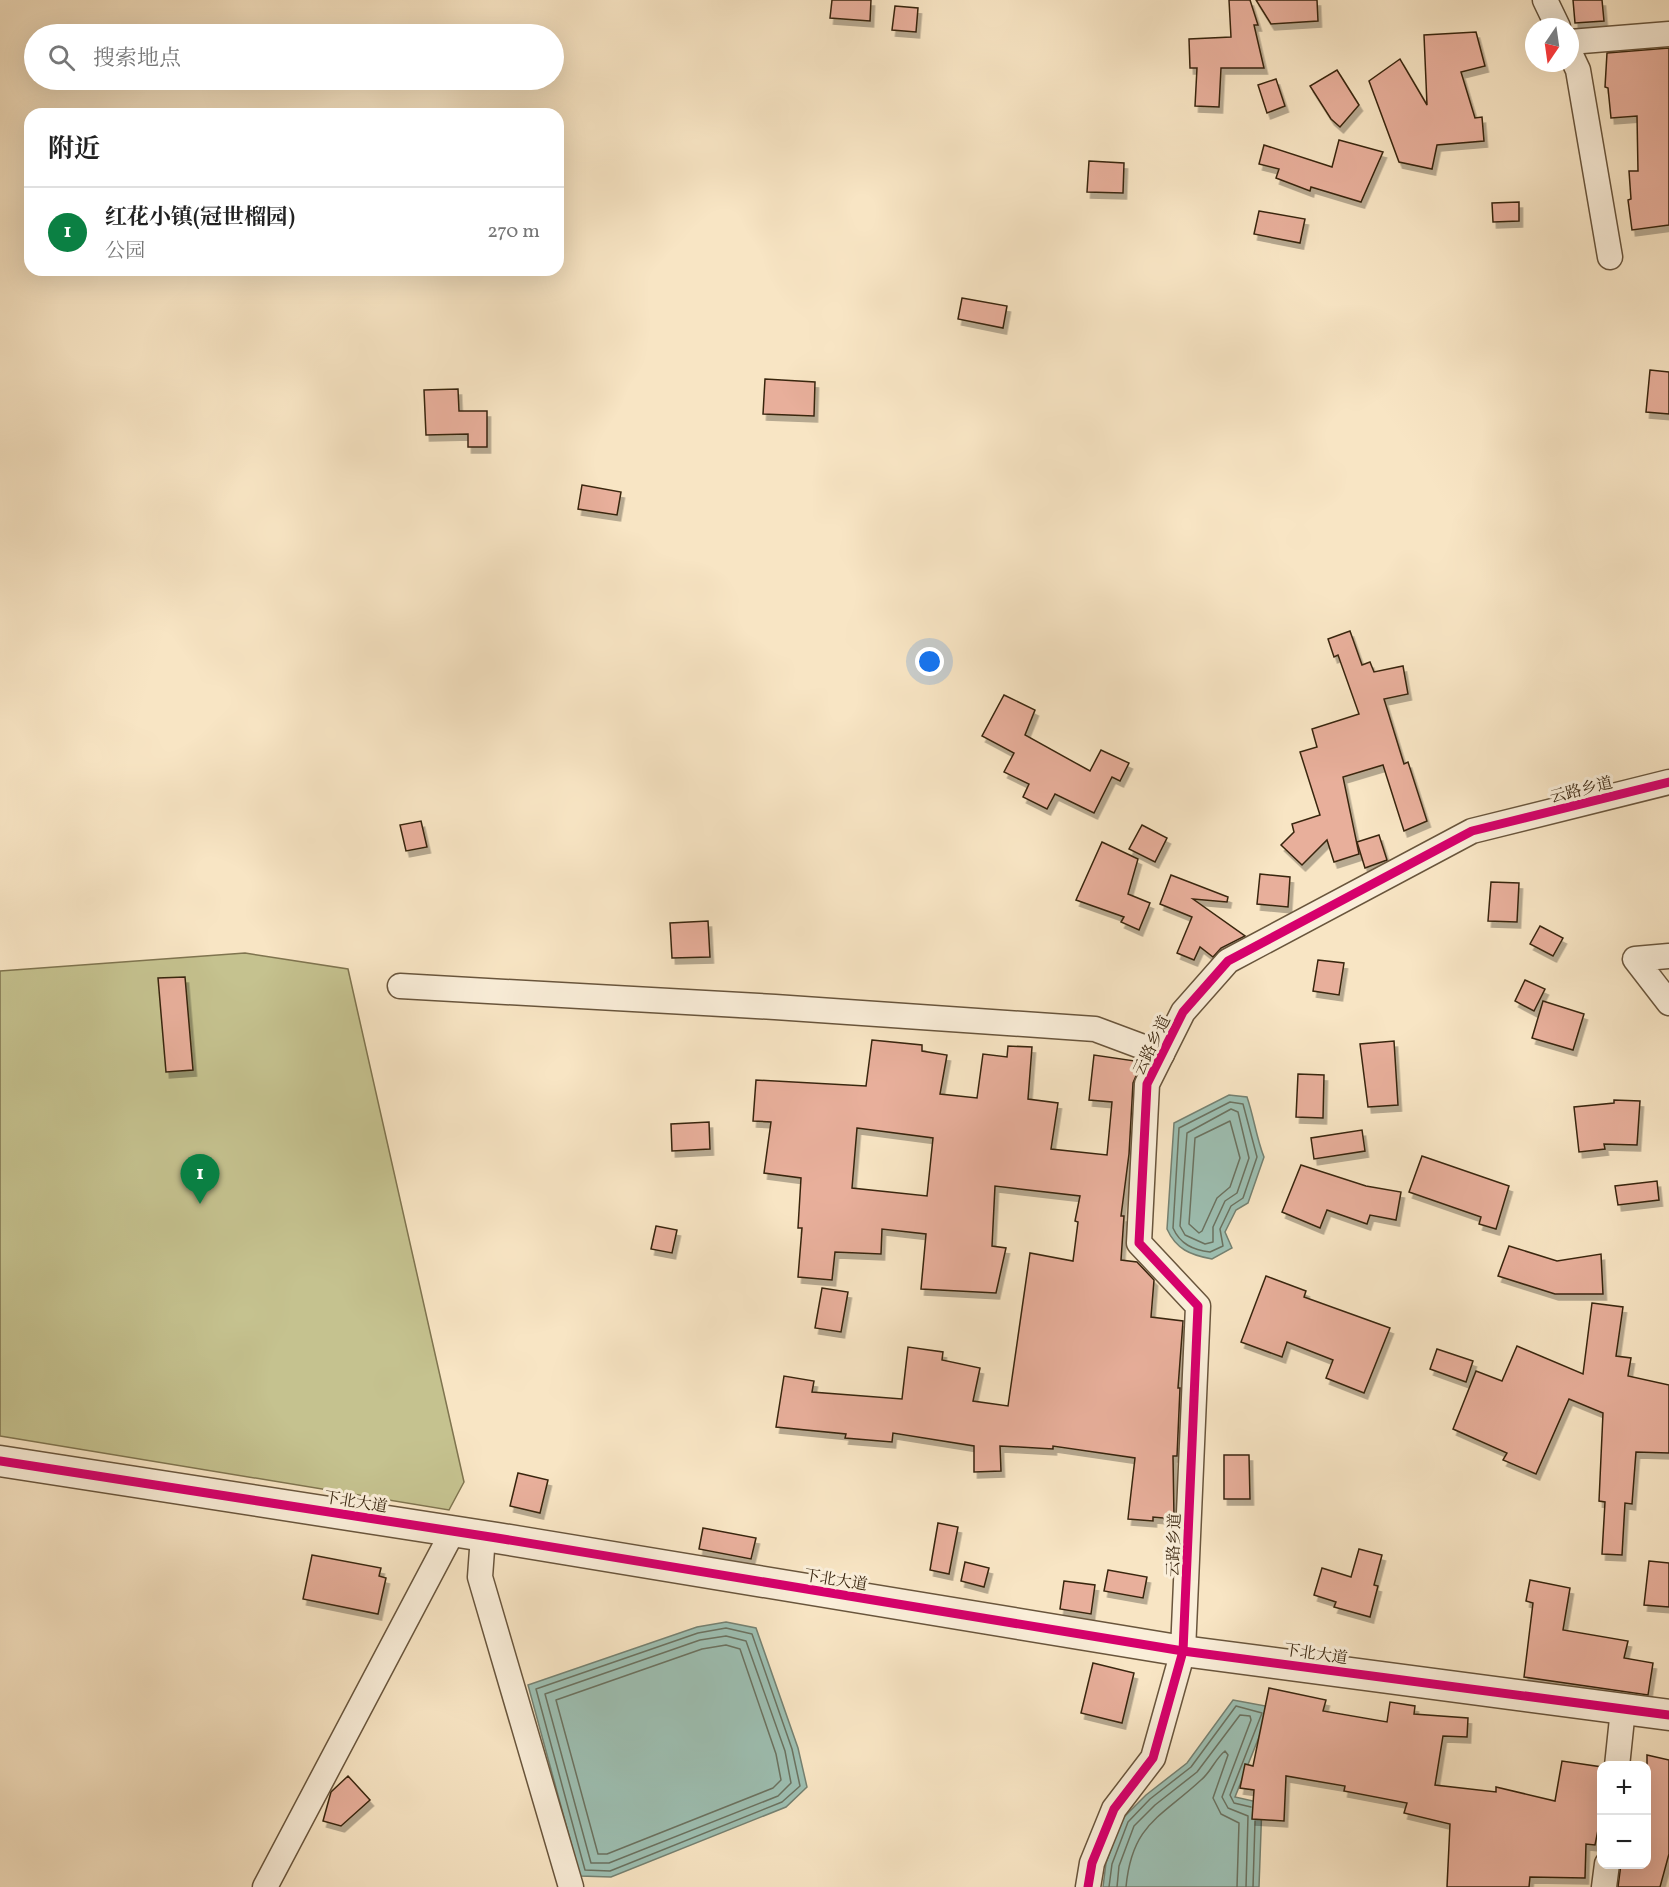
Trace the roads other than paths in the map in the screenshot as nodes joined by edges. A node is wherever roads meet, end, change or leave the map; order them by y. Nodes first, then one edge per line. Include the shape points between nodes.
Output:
1 (1545, 0) edge
2 (1554, 18) edge
3 (1669, 34) edge
4 (1579, 41) edge
5 (1578, 72) edge
6 (1610, 257) dead end
7 (1669, 782) edge
8 (1669, 956) edge
9 (400, 986) dead end
10 (1669, 1003) edge
11 (1162, 1054) junction
12 (0, 1461) edge
13 (453, 1531) junction
14 (483, 1536) junction
15 (1183, 1651) junction
16 (1623, 1709) junction
17 (1669, 1715) edge
18 (1618, 1761) edge
19 (1606, 1869) edge
20 (265, 1887) edge
21 (571, 1887) edge
22 (1088, 1887) edge
23 (1604, 1887) edge

1 - 2 street
3 - 4 street
5 - 6 street
7 - 11 street, 云路乡道 via 1472,831 1228,961 1183,1012
8 - 10 street via 1635,959
9 - 11 street via 1095,1029
11 - 15 street, 云路乡道 via 1147,1084 1139,1243 1198,1306
12 - 13 street, 下北大道
13 - 14 street, 下北大道
13 - 20 street
14 - 15 street, 下北大道
14 - 21 street via 480,1577
15 - 16 street, 下北大道
15 - 22 street, 云路乡道 via 1153,1758 1114,1809 1092,1863
16 - 17 street, 下北大道
16 - 18 street
19 - 23 street

